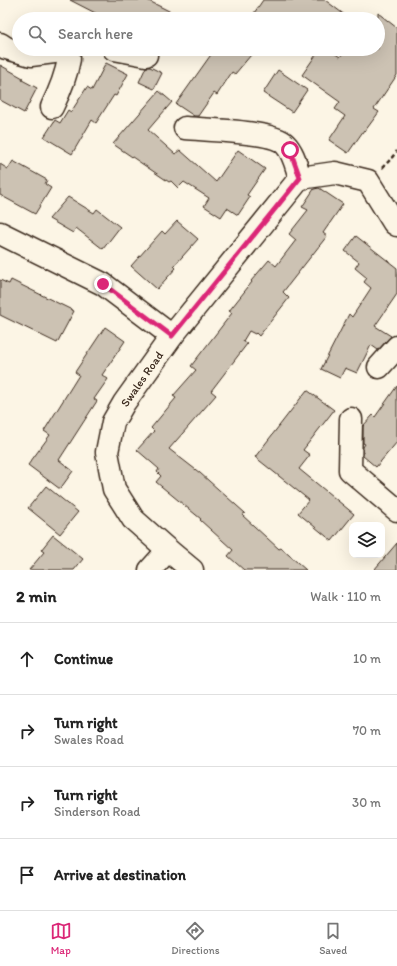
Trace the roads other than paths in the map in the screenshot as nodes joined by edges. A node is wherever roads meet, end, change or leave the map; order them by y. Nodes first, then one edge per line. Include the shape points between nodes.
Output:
1 (0, 44) edge
2 (12, 50) edge
3 (67, 56) edge
4 (52, 107) dead end
5 (185, 128) dead end
6 (300, 178) junction
7 (397, 225) edge
8 (0, 234) edge
9 (172, 336) junction
10 (397, 347) edge
11 (379, 367) dead end
12 (351, 419) dead end
13 (397, 510) edge
14 (168, 550) junction
15 (150, 570) edge
16 (192, 570) edge

1 - 2 street
3 - 4 street via 67,71
5 - 6 street via 257,135 280,140 290,150
6 - 7 street via 335,173 368,181
6 - 9 street, Swales Road
8 - 9 street via 103,284
9 - 14 street, Swales Road via 113,422 107,452 114,489 133,519
10 - 11 street
12 - 13 street via 350,470
14 - 15 street
14 - 16 street, Swales Road

